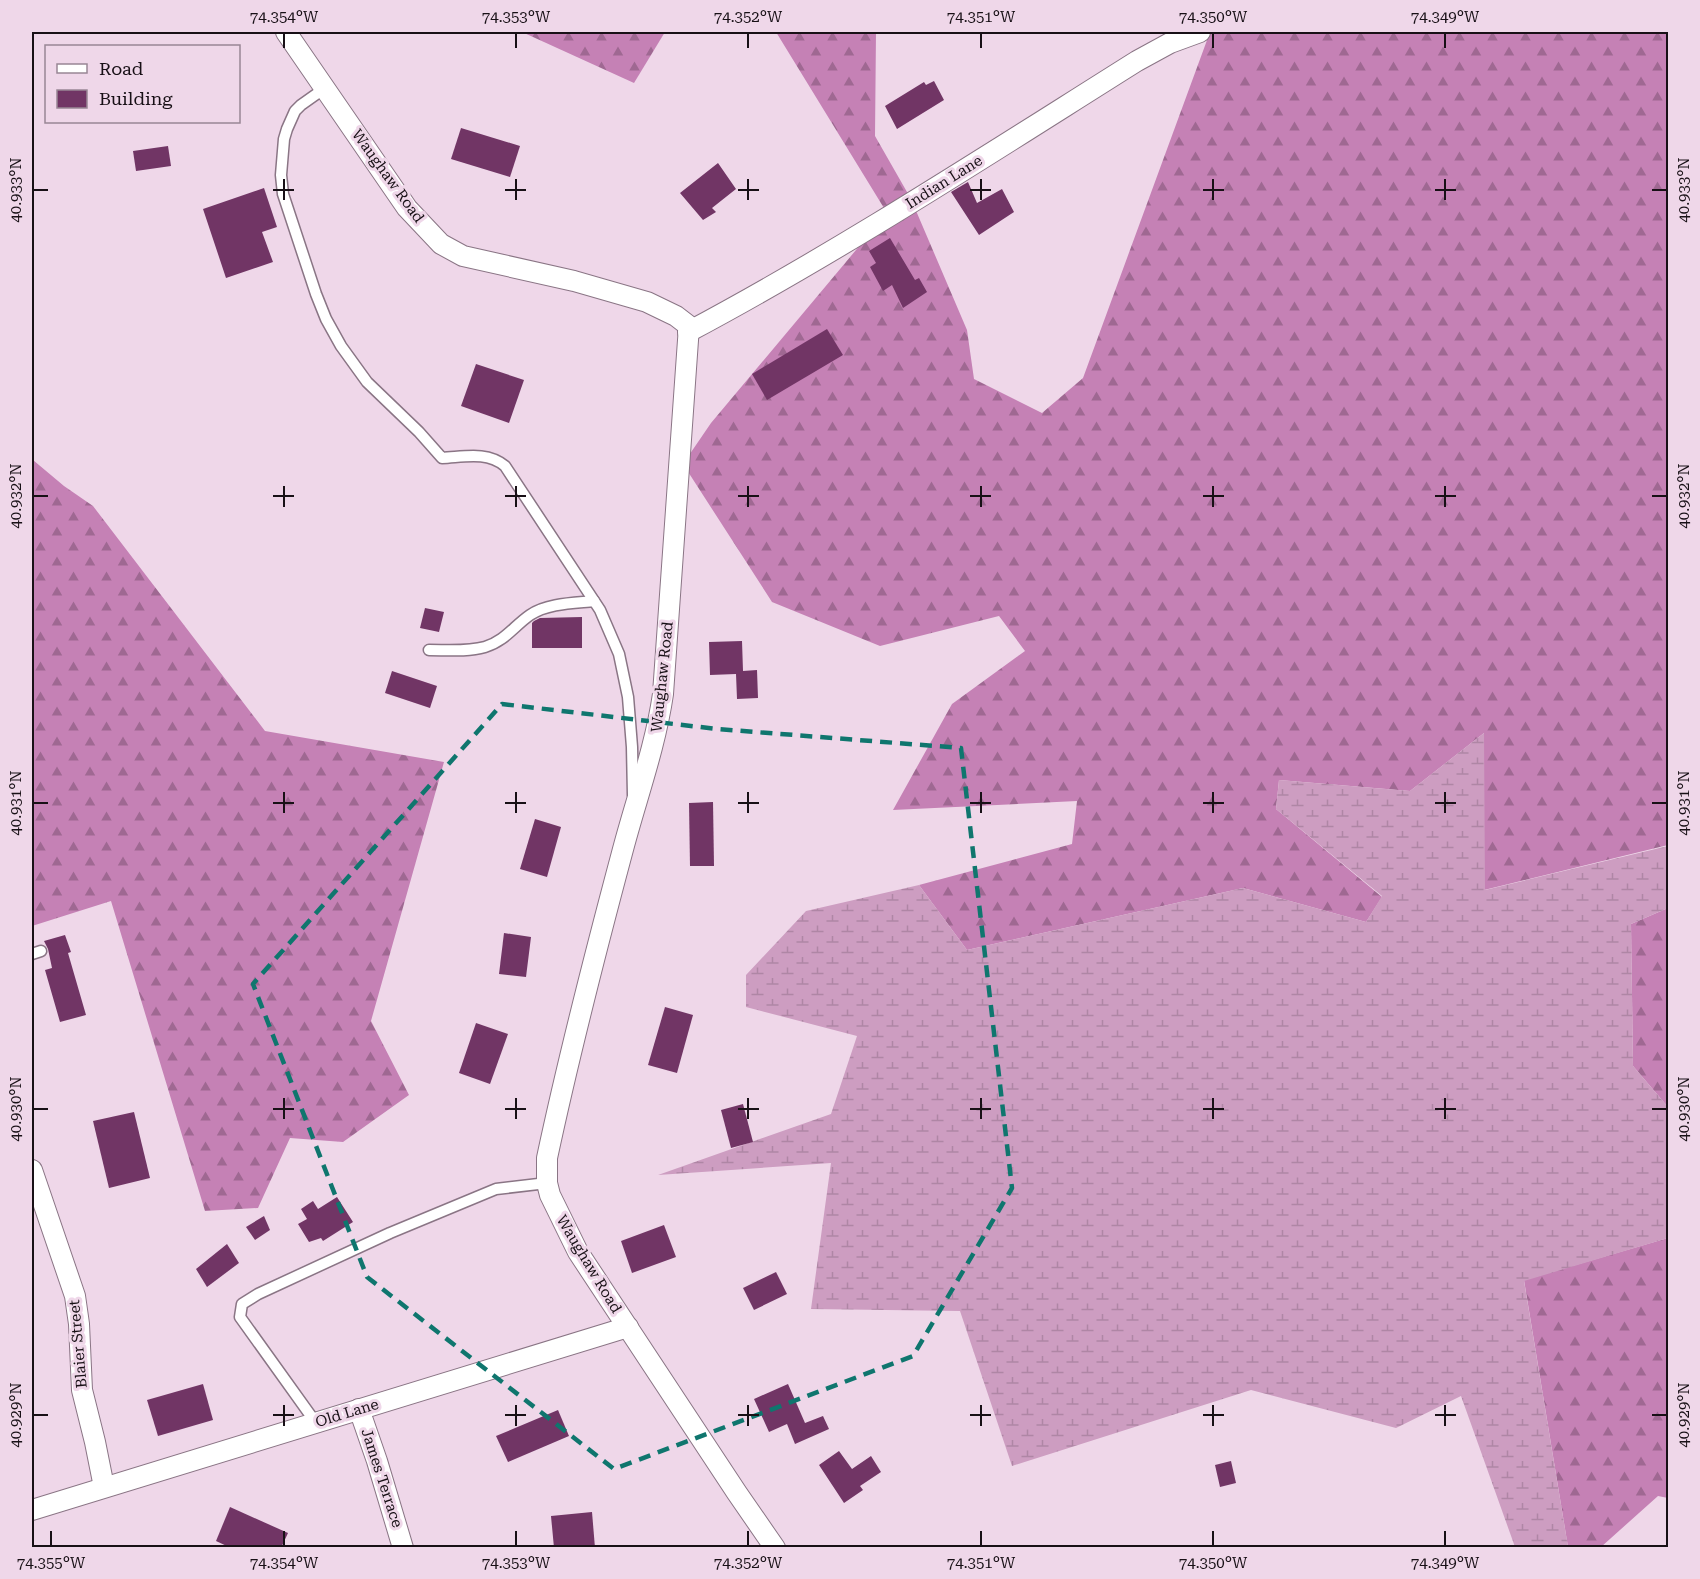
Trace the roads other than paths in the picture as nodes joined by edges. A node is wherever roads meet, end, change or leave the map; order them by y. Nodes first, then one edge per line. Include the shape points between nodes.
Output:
1 (286, 32) edge
2 (1200, 32) edge
3 (326, 88) junction
4 (688, 332) junction
5 (594, 601) junction
6 (429, 650) dead end
7 (633, 815) junction
8 (32, 1170) edge
9 (547, 1183) junction
10 (627, 1327) junction
11 (359, 1409) junction
12 (316, 1423) junction
13 (104, 1487) junction
14 (32, 1510) edge
15 (403, 1548) edge
16 (775, 1548) edge

1 - 3 street, Waughaw Road
2 - 4 street, Indian Lane via 1137,61 903,208
3 - 4 street, Waughaw Road via 408,208 432,236 452,251 647,302 676,316 689,326
3 - 5 lane via 301,105 290,119 281,175 283,194 326,319 367,382 442,458 484,456 505,466
4 - 7 street, Waughaw Road via 663,694 657,731
5 - 6 lane via 531,614 498,642 484,647
5 - 7 lane via 607,623 624,676 632,747
7 - 9 street, Waughaw Road via 564,1079 547,1158
8 - 13 street, Blaier Street via 75,1296 81,1390
9 - 10 street, Waughaw Road via 566,1230
9 - 12 lane via 496,1189 390,1233 242,1304 240,1317
10 - 11 street, Old Lane
10 - 16 street, Waughaw Road
11 - 12 street, Old Lane
11 - 15 street, James Terrace
12 - 13 street, Old Lane
13 - 14 street, Old Lane

